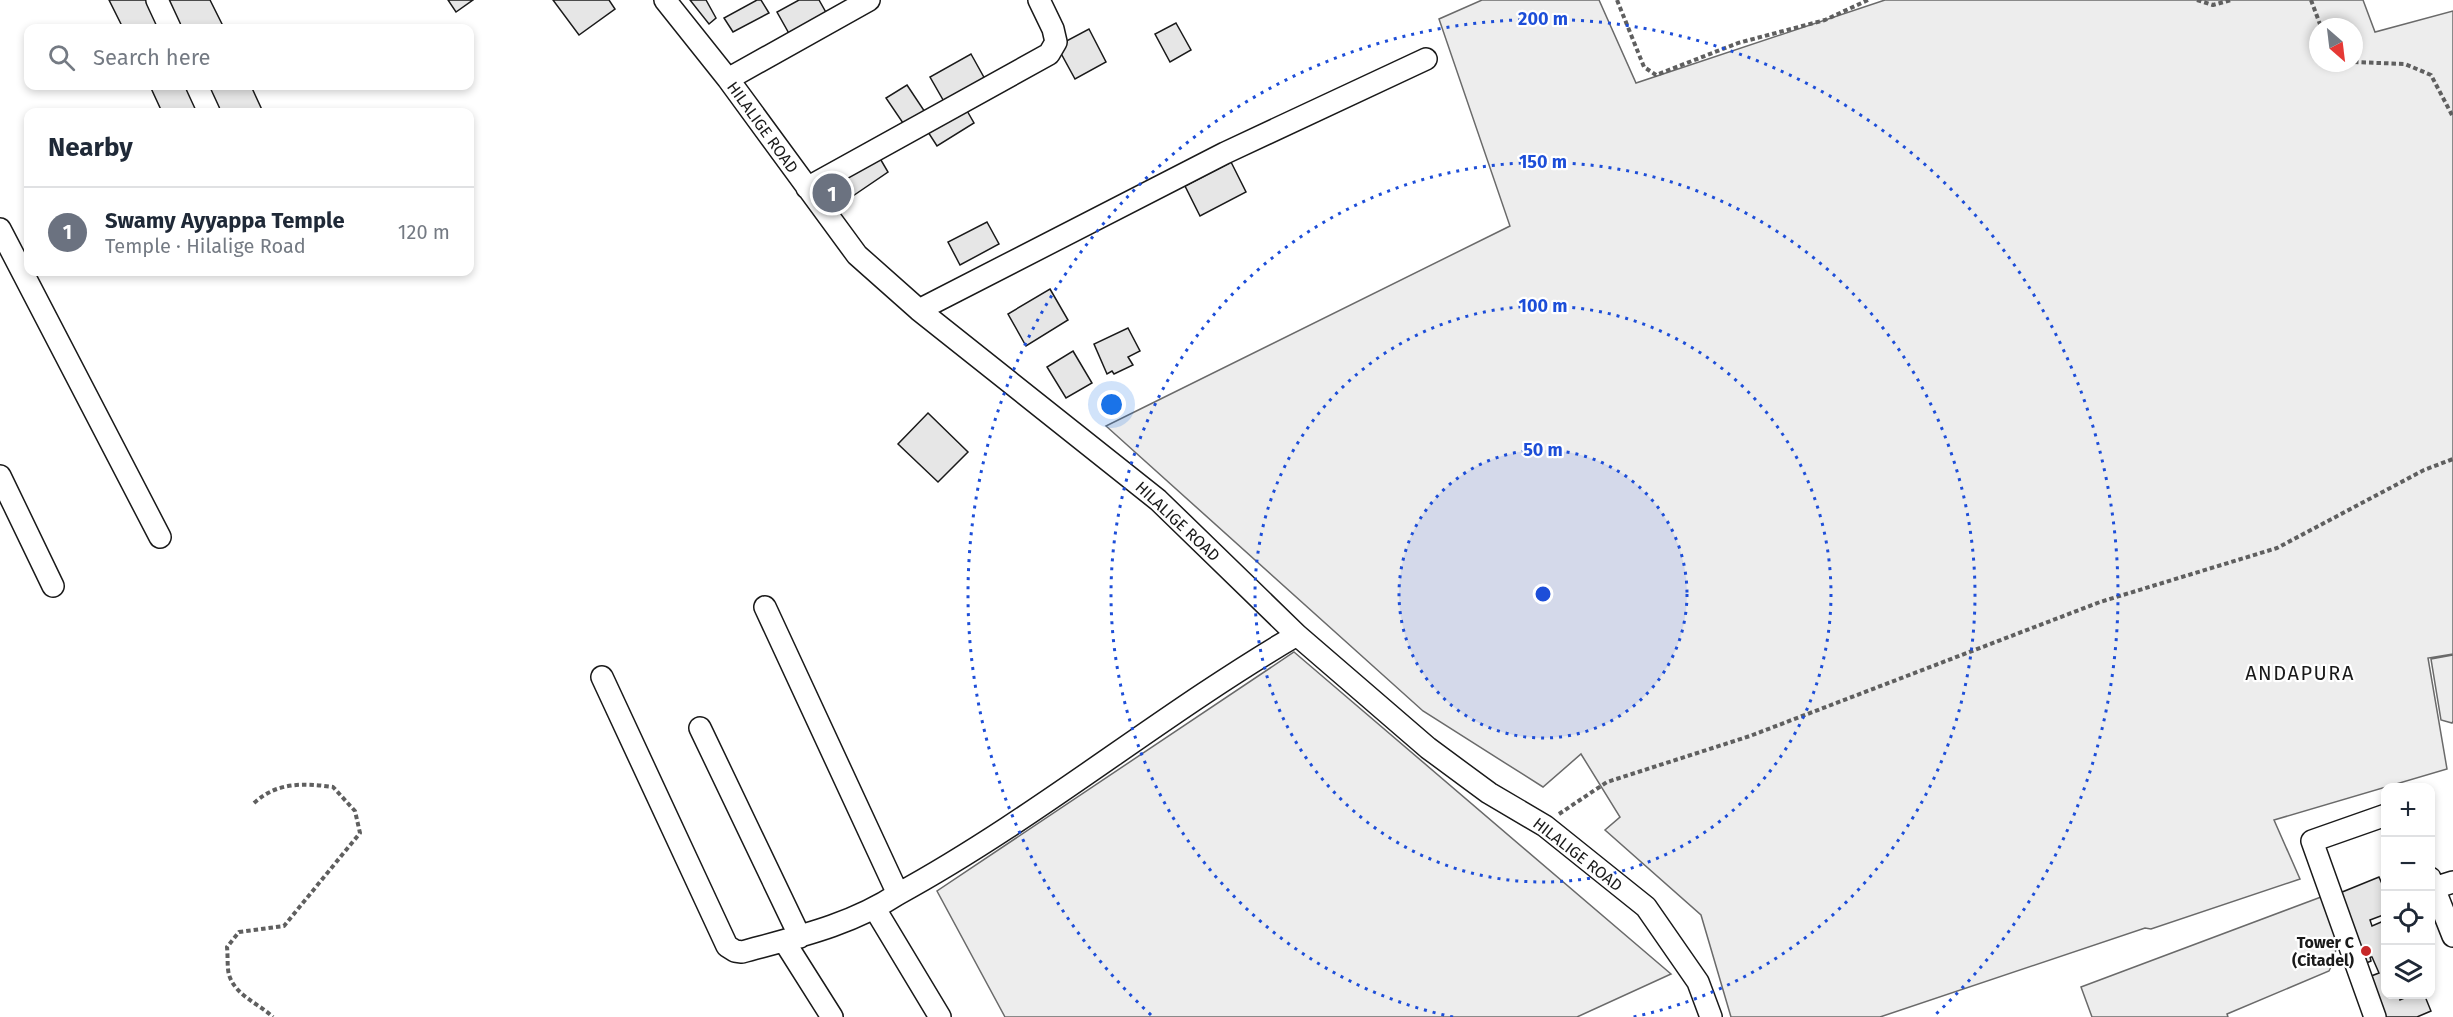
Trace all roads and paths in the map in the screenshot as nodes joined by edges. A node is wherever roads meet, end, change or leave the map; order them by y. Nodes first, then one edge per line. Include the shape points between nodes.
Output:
1 (157, 0) edge
2 (665, 0) edge
3 (869, 0) edge
4 (1039, 0) edge
5 (1617, 0) edge
6 (1868, 0) edge
7 (2197, 0) edge
8 (2231, 0) edge
9 (2311, 0) edge
10 (846, 6) edge
11 (2317, 18) edge
12 (168, 24) edge
13 (1426, 59) dead end
14 (2363, 62) edge
15 (728, 79) junction
16 (199, 90) edge
17 (207, 108) edge
18 (2453, 117) edge
19 (807, 188) junction
20 (0, 229) edge
21 (24, 275) edge
22 (24, 276) edge
23 (919, 310) junction
24 (2453, 459) edge
25 (0, 476) edge
26 (160, 537) dead end
27 (53, 586) dead end
28 (765, 607) dead end
29 (1297, 635) junction
30 (602, 677) dead end
31 (700, 728) dead end
32 (254, 803) dead end
33 (2381, 816) edge
34 (1545, 826) junction
35 (2439, 883) edge
36 (898, 894) junction
37 (875, 909) junction
38 (2453, 936) edge
39 (792, 939) junction
40 (273, 1017) edge
41 (832, 1017) edge
42 (940, 1017) edge
43 (1711, 1017) edge
44 (2375, 1017) edge

1 - 12 street
2 - 15 street, HILALIGE ROAD
3 - 10 street
4 - 19 street via 1056,42 1049,54
5 - 6 path via 1644,67 1656,75 1738,43 1825,20
7 - 8 path via 2213,5
9 - 11 path
10 - 15 street
13 - 23 street via 1225,153
14 - 18 path via 2405,64 2431,75
15 - 19 street, HILALIGE ROAD
16 - 17 street
19 - 23 street, HILALIGE ROAD via 857,255
20 - 21 street
22 - 26 street
23 - 29 street, HILALIGE ROAD via 1158,501
24 - 34 path via 2424,470 2277,548 2100,602 1750,736 1606,782
25 - 27 street
28 - 36 street
29 - 34 street, HILALIGE ROAD via 1428,748 1489,793
29 - 36 street via 1246,664 957,862
30 - 39 street via 728,946 742,952
31 - 39 street
32 - 40 path via 267,791 303,783 333,787 355,811 360,833 284,926 239,932 227,947 230,975 239,993
33 - 44 street via 2312,841
34 - 43 street, HILALIGE ROAD via 1646,907 1698,982
35 - 38 street
36 - 37 street
37 - 39 street
37 - 42 street
39 - 41 street

